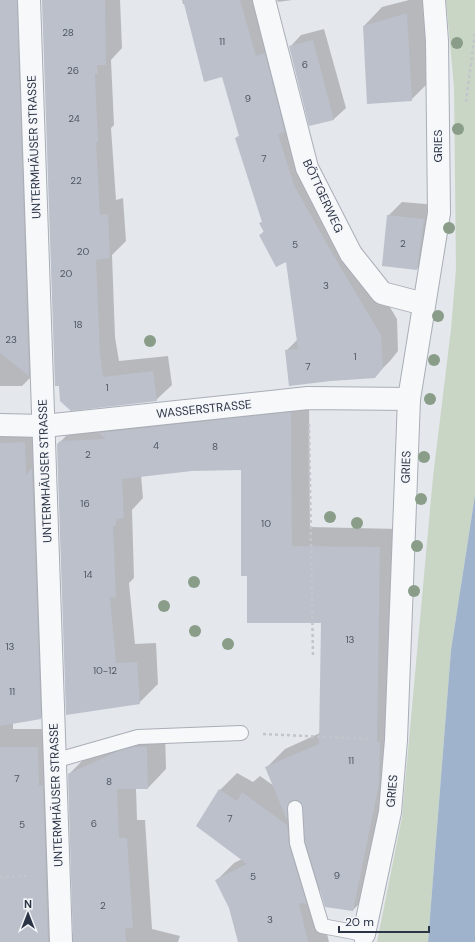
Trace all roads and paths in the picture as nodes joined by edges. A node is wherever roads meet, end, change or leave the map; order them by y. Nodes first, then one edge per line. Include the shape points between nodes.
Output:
1 (29, 0) edge
2 (264, 0) edge
3 (434, 0) edge
4 (424, 304) junction
5 (308, 398) junction
6 (409, 399) junction
7 (0, 425) edge
8 (44, 426) junction
9 (313, 658) dead end
10 (241, 733) joint
11 (396, 740) junction
12 (54, 761) junction
13 (295, 808) dead end
14 (59, 875) junction
15 (0, 877) edge
16 (363, 938) edge
17 (61, 942) edge

1 - 8 street, UNTERMHÄUSER STRASSE
2 - 4 street, BÖTTGERWEG via 307,168 351,254 382,293
3 - 4 street, GRIES via 438,41 439,214
4 - 6 street, GRIES
5 - 6 street, WASSERSTRASSE
5 - 8 street, WASSERSTRASSE
5 - 9 path
6 - 11 street, GRIES
7 - 8 street, WASSERSTRASSE
8 - 12 street, UNTERMHÄUSER STRASSE
10 - 11 path
10 - 12 lane via 138,737
11 - 16 street, GRIES via 390,812
12 - 14 street, UNTERMHÄUSER STRASSE
13 - 16 lane, GRIES via 297,843 322,926
14 - 15 path
14 - 17 street, UNTERMHÄUSER STRASSE

